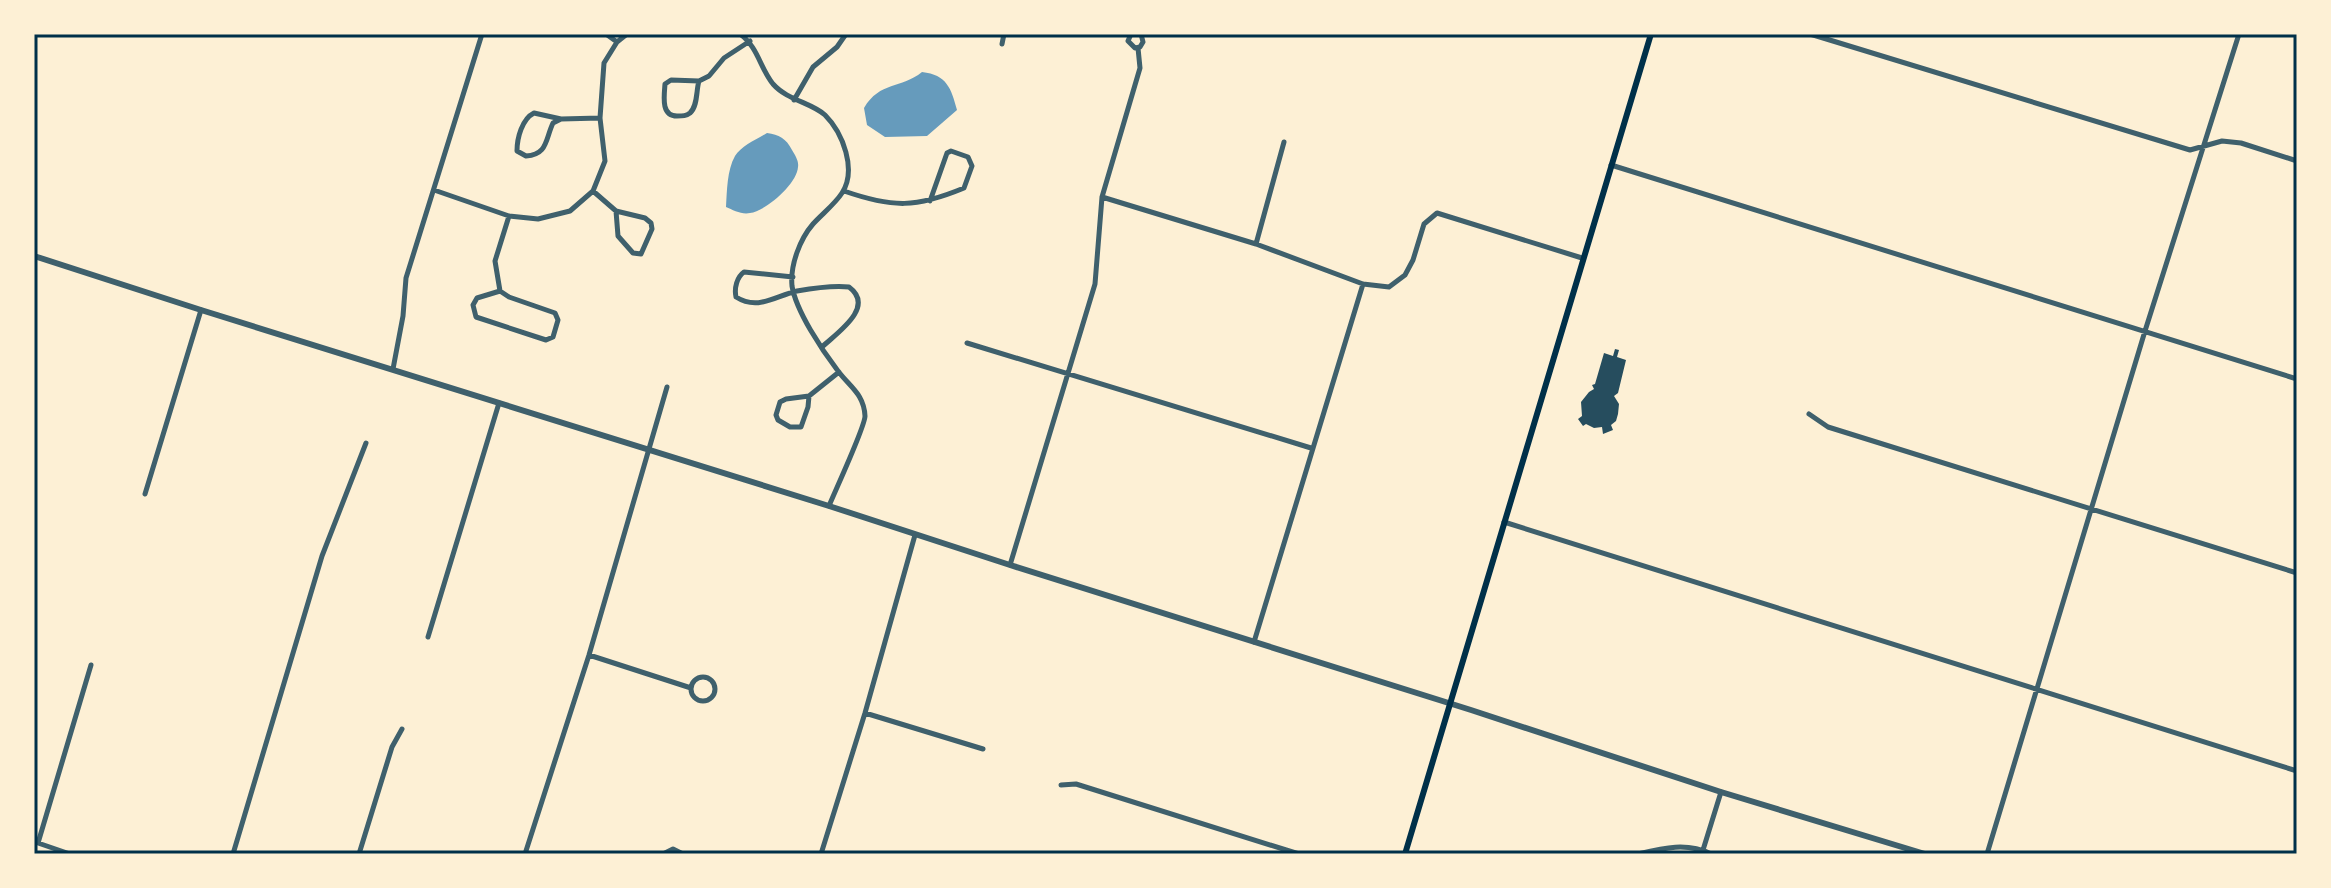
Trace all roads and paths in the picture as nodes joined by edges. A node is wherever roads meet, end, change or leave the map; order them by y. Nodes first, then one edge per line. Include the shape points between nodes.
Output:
1 (482, 34) edge
2 (606, 34) edge
3 (627, 34) edge
4 (740, 34) edge
5 (846, 34) edge
6 (1004, 34) edge
7 (1131, 34) edge
8 (1141, 34) edge
9 (1651, 34) edge
10 (1810, 34) edge
11 (2239, 34) edge
12 (750, 41) junction
13 (617, 42) junction
14 (1002, 44) dead end
15 (1138, 48) junction
16 (699, 81) junction
17 (794, 100) junction
18 (600, 118) junction
19 (561, 119) junction
20 (1284, 142) dead end
21 (2205, 145) junction
22 (2297, 161) edge
23 (1611, 165) junction
24 (434, 190) junction
25 (593, 191) junction
26 (844, 191) junction
27 (1102, 197) junction
28 (930, 201) junction
29 (616, 211) junction
30 (509, 216) junction
31 (1256, 244) junction
32 (34, 256) edge
33 (1582, 258) junction
34 (793, 277) junction
35 (1363, 284) junction
36 (500, 291) junction
37 (794, 292) junction
38 (201, 310) junction
39 (2145, 331) junction
40 (967, 343) dead end
41 (822, 347) junction
42 (393, 369) junction
43 (839, 372) junction
44 (1068, 374) junction
45 (2297, 379) edge
46 (667, 387) dead end
47 (809, 396) junction
48 (499, 403) junction
49 (1809, 414) dead end
50 (366, 443) dead end
51 (1311, 448) junction
52 (647, 450) junction
53 (145, 494) dead end
54 (829, 506) junction
55 (2091, 510) junction
56 (1504, 522) junction
57 (915, 535) junction
58 (1010, 565) junction
59 (2297, 573) edge
60 (428, 637) dead end
61 (1254, 642) junction
62 (589, 655) junction
63 (91, 665) dead end
64 (691, 688) junction
65 (2038, 691) junction
66 (1449, 704) junction
67 (865, 713) junction
68 (402, 729) dead end
69 (983, 749) dead end
70 (2297, 771) edge
71 (1061, 785) dead end
72 (1721, 792) junction
73 (1703, 850) junction
74 (70, 854) edge
75 (233, 854) edge
76 (359, 854) edge
77 (525, 854) edge
78 (663, 854) edge
79 (683, 854) edge
80 (821, 854) edge
81 (1299, 854) edge
82 (1405, 854) edge
83 (1638, 854) edge
84 (1711, 854) edge
85 (1925, 854) edge
86 (1987, 854) edge

1 - 24 street
2 - 13 street
3 - 13 street
4 - 12 street
5 - 17 street via 813,67
6 - 14 street
7 - 15 street via 1129,44
8 - 15 street
9 - 23 main road
10 - 21 street via 2190,150
11 - 21 street
12 - 16 street
12 - 17 street via 773,84
13 - 18 street via 604,63
15 - 27 street via 1140,68
16 - 16 street via 665,84 668,114 691,112
17 - 26 street via 824,114 841,139 849,165
18 - 19 street
18 - 25 street via 605,161
19 - 19 street via 530,114 517,151 526,156 539,153 553,123
20 - 31 street
21 - 22 street via 2241,143
21 - 39 street
23 - 33 main road
23 - 39 street
24 - 30 street
24 - 42 street via 406,278
25 - 29 street
25 - 30 street via 570,211 538,219
26 - 28 street via 880,202
26 - 34 street via 810,227 795,258
27 - 31 street
27 - 44 street via 1095,284
28 - 28 street via 964,188 972,166 968,157 947,153
29 - 29 street via 618,236 633,253 641,254 651,223
30 - 36 street via 495,261
31 - 35 street
32 - 38 street
33 - 35 street via 1437,213 1424,224 1405,275 1389,287
33 - 56 main road
34 - 37 street
34 - 37 street via 744,272 735,292 750,303
35 - 51 street
36 - 36 street via 477,298 476,317 546,340 553,337 555,313
37 - 41 street
37 - 41 street via 840,286 858,295 857,312
38 - 42 street
38 - 53 street
39 - 45 street
39 - 55 street
40 - 44 street
41 - 43 street
42 - 48 street
43 - 47 street
43 - 54 street via 859,393 865,418
44 - 51 street
44 - 58 street
46 - 52 street
47 - 47 street via 780,402 778,420 801,427
48 - 52 street
48 - 60 street
49 - 55 street via 1828,427
50 - 75 street via 322,556
51 - 61 street
52 - 54 street
52 - 62 street
54 - 57 street
55 - 59 street
55 - 65 street
56 - 65 street
56 - 66 main road
57 - 58 street
57 - 67 street
58 - 61 street
61 - 66 street
62 - 64 street
62 - 77 street
63 - 74 street via 38,843
64 - 64 street via 696,699 704,701 714,691 704,677
65 - 70 street
65 - 86 street
66 - 72 street
66 - 82 main road
67 - 69 street
67 - 80 street
68 - 76 street
71 - 81 street via 1076,784
72 - 73 street
72 - 85 street
73 - 83 street via 1673,846
73 - 84 street
78 - 79 street via 673,849

